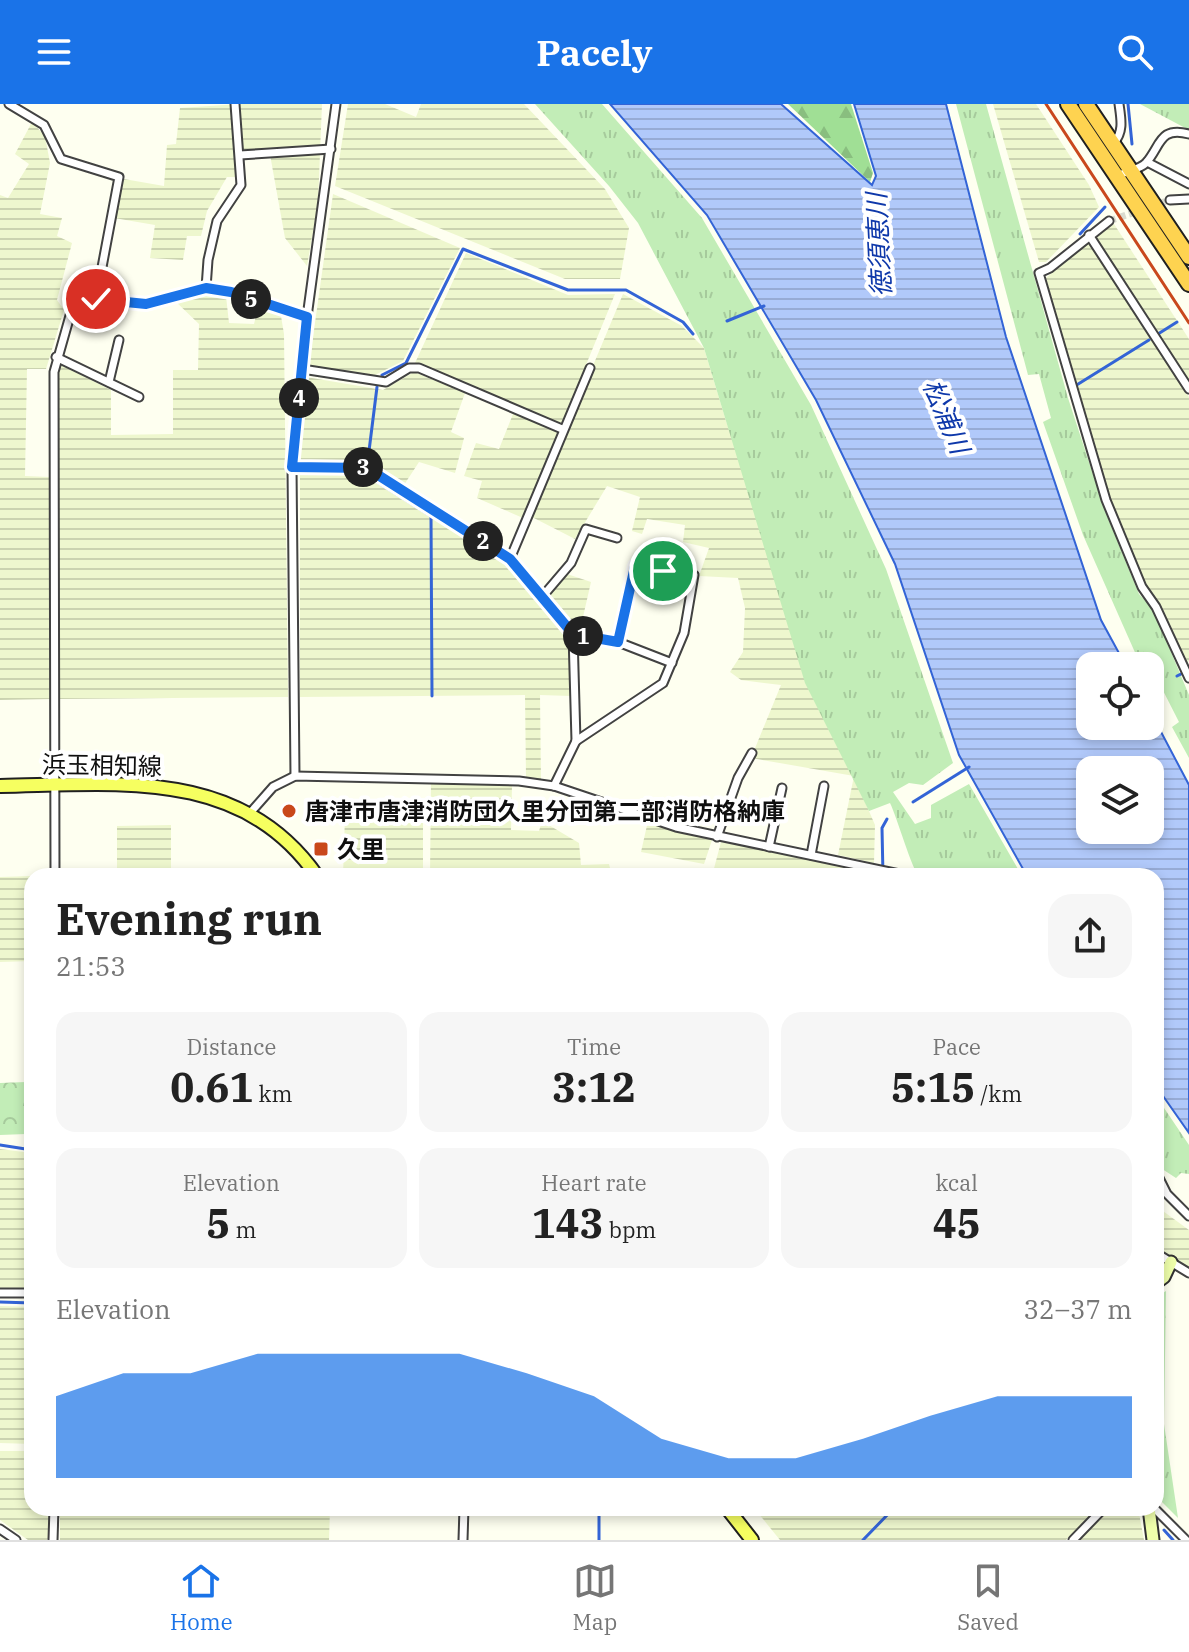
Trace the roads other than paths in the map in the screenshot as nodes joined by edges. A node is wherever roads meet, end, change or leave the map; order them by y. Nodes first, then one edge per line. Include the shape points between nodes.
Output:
1 (9, 104) edge
2 (235, 104) edge
3 (336, 104) edge
4 (1068, 104) edge
5 (1086, 104) edge
6 (1119, 104) edge
7 (1189, 134) edge
8 (1113, 144) junction
9 (331, 149) junction
10 (240, 155) junction
11 (1147, 162) junction
12 (1129, 168) junction
13 (1116, 177) junction
14 (1189, 184) edge
15 (1189, 199) edge
16 (1170, 200) tunnel mouth
17 (1109, 221) tunnel mouth
18 (1089, 235) junction
19 (1189, 257) edge
20 (1189, 284) edge
21 (206, 288) junction
22 (96, 299) junction
23 (307, 317) junction
24 (119, 340) dead end
25 (56, 357) junction
26 (590, 368) dead end
27 (302, 369) junction
28 (109, 382) junction
29 (1189, 389) edge
30 (139, 397) dead end
31 (562, 429) junction
32 (292, 467) junction
33 (617, 538) dead end
34 (510, 559) junction
35 (542, 597) junction
36 (573, 634) junction
37 (618, 642) junction
38 (672, 663) junction
39 (1187, 674) edge
40 (576, 741) junction
41 (752, 753) dead end
42 (295, 776) junction
43 (55, 785) junction
44 (0, 786) edge
45 (554, 786) junction
46 (824, 786) dead end
47 (782, 788) dead end
48 (250, 813) junction
49 (717, 837) junction
50 (769, 847) junction
51 (811, 855) junction
52 (55, 868) edge
53 (310, 868) edge
54 (874, 868) edge
55 (1164, 1188) edge
56 (1189, 1216) edge
57 (1164, 1258) edge
58 (1171, 1262) junction
59 (1189, 1273) edge
60 (1164, 1277) edge
61 (0, 1293) edge
62 (24, 1293) edge
63 (54, 1516) edge
64 (464, 1516) edge
65 (732, 1516) edge
66 (1096, 1516) edge
67 (1152, 1516) edge
68 (1160, 1516) edge
69 (0, 1529) edge
70 (748, 1539) edge
71 (16, 1540) edge
72 (53, 1540) edge
73 (463, 1540) edge
74 (1073, 1540) edge
75 (1153, 1540) edge
76 (1186, 1540) edge

1 - 22 street via 44,125 61,159 119,177
2 - 10 street
3 - 9 street
4 - 13 highway
5 - 8 highway
6 - 8 street via 1120,136
7 - 11 street via 1162,135
8 - 12 highway
9 - 10 street
9 - 23 street
10 - 21 street via 241,185 217,221
11 - 12 street
11 - 14 street
12 - 13 street
12 - 19 highway
13 - 20 highway
15 - 16 street
17 - 18 street
18 - 29 street
18 - 39 street via 1039,273 1106,500 1142,587
21 - 22 street via 146,304
21 - 23 street
22 - 25 street via 73,305
23 - 27 street
24 - 28 street
25 - 28 street
25 - 43 street
26 - 31 street
27 - 31 street via 386,382 419,368
27 - 32 street
28 - 30 street
31 - 34 street
32 - 34 street via 367,468
32 - 42 street
33 - 35 street via 586,529 571,563
34 - 35 street
35 - 36 street
36 - 37 street
36 - 40 street
37 - 38 street
37 - 38 street via 635,566 694,575 684,633
38 - 40 street via 663,683
40 - 45 street
41 - 49 street
42 - 45 street
42 - 48 street via 273,787
43 - 44 main road, 浜玉相知線
43 - 48 main road, 浜玉相知線 via 163,786 209,796
43 - 52 street
45 - 49 street
46 - 51 street
47 - 50 street
48 - 53 main road, 浜玉相知線 via 280,834
49 - 50 street
50 - 51 street
51 - 54 street
55 - 56 street
57 - 58 street
58 - 59 street
58 - 60 street
61 - 62 street
63 - 72 street
64 - 73 street
65 - 70 main road
66 - 74 street
67 - 75 street
68 - 76 street
69 - 71 street

